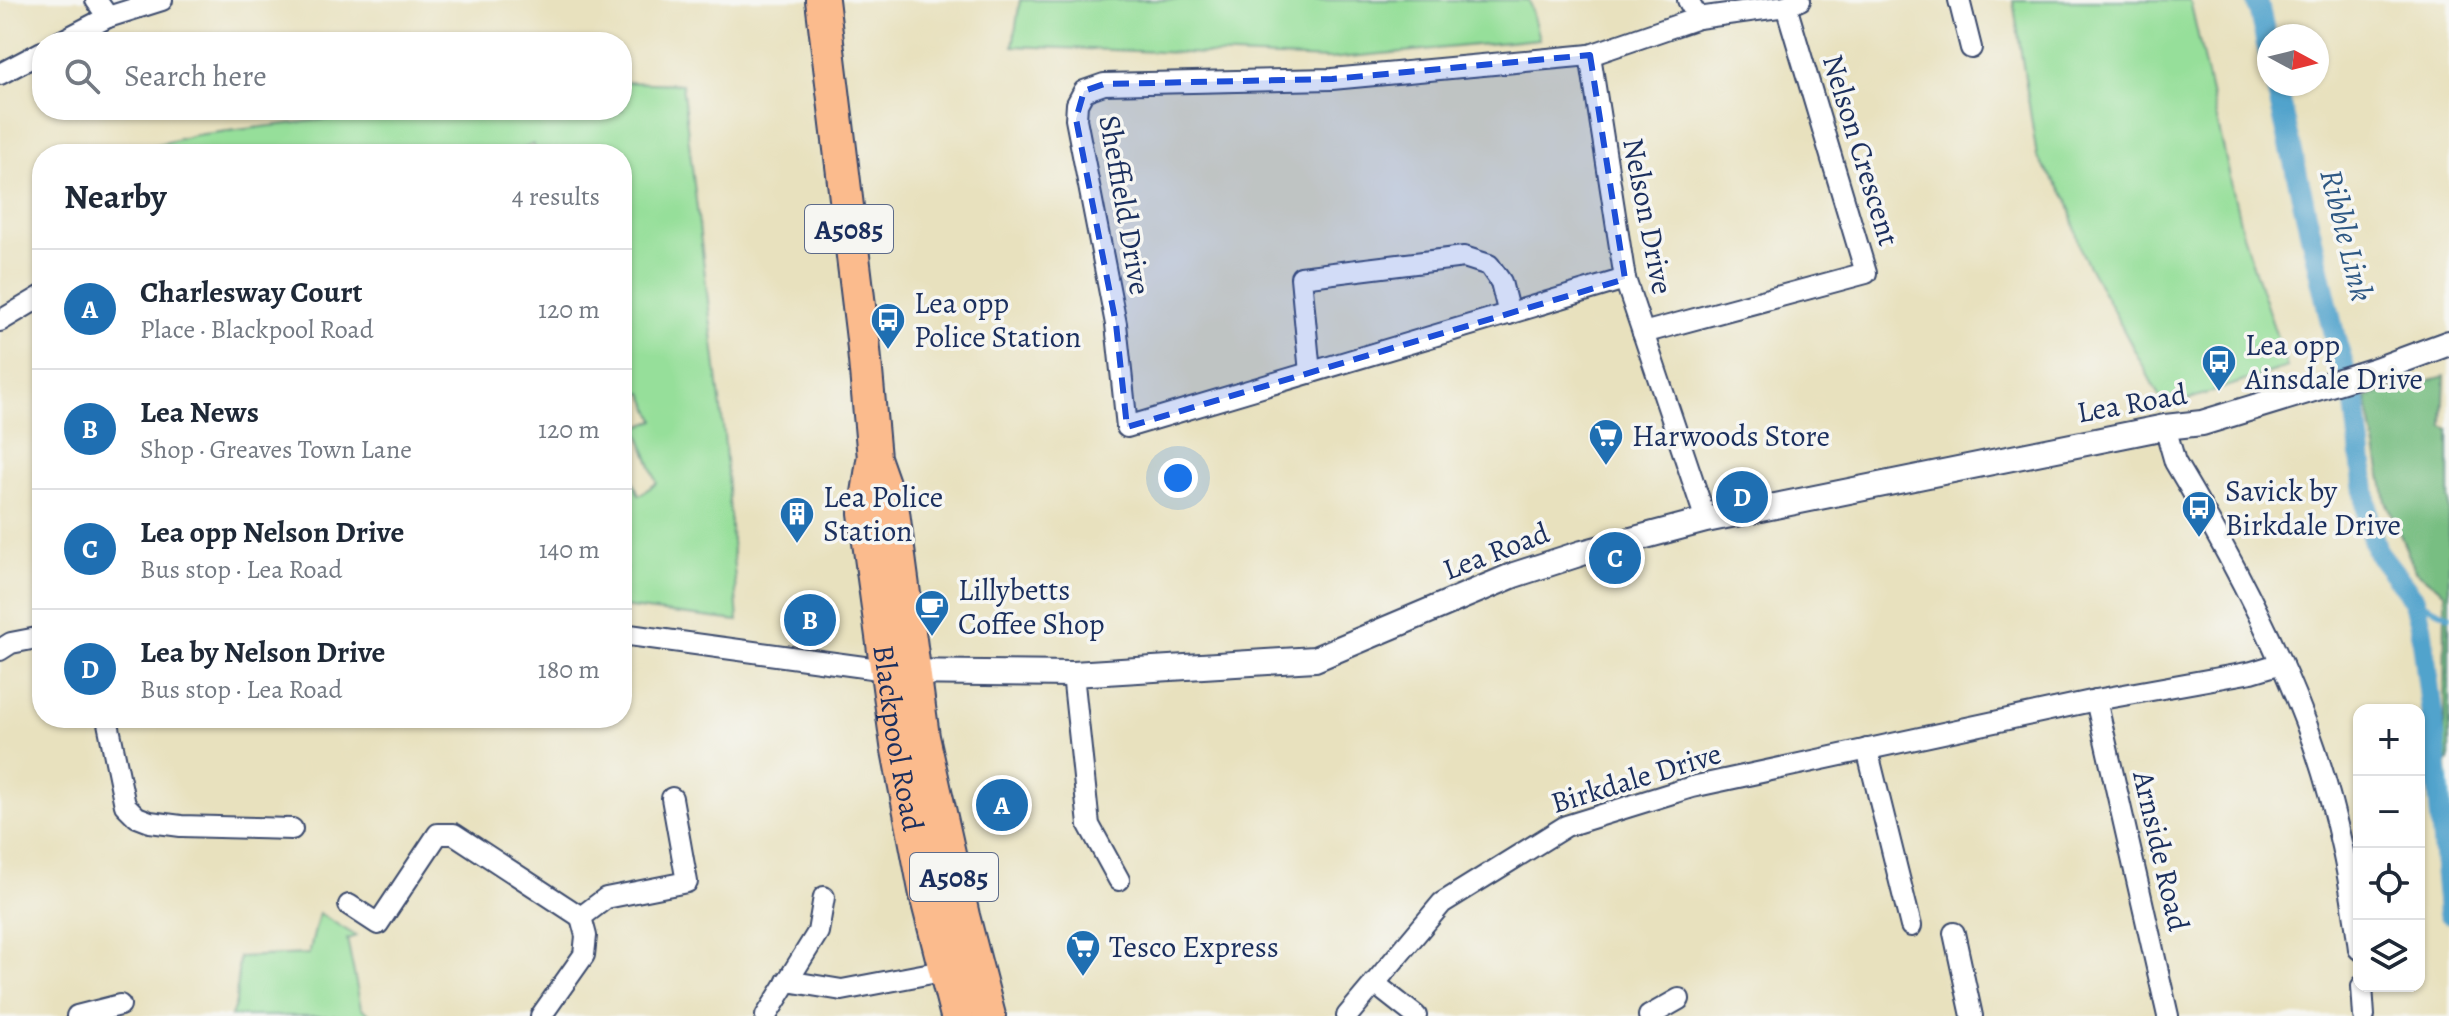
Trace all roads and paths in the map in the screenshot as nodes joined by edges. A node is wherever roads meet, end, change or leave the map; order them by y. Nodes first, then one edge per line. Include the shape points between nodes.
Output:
1 (162, 0) edge
2 (822, 0) edge
3 (1959, 0) edge
4 (1793, 3) edge
5 (102, 8) edge
6 (1693, 9) edge
7 (72, 32) edge
8 (1971, 48) dead end
9 (1590, 55) junction
10 (32, 57) edge
11 (0, 74) edge
12 (1625, 279) junction
13 (32, 302) edge
14 (1509, 314) junction
15 (0, 321) edge
16 (1643, 333) junction
17 (2449, 343) edge
18 (1310, 373) junction
19 (2165, 427) junction
20 (1706, 520) junction
21 (632, 635) edge
22 (32, 638) edge
23 (4, 640) edge
24 (2282, 663) junction
25 (900, 672) junction
26 (1073, 674) junction
27 (2096, 700) junction
28 (109, 728) edge
29 (1867, 749) junction
30 (672, 798) dead end
31 (292, 829) dead end
32 (1119, 880) dead end
33 (824, 897) dead end
34 (349, 905) dead end
35 (581, 917) junction
36 (2355, 920) edge
37 (1911, 926) dead end
38 (1954, 933) dead end
39 (977, 964) junction
40 (946, 970) junction
41 (787, 981) junction
42 (1374, 983) junction
43 (2362, 992) edge
44 (1679, 999) dead end
45 (120, 1005) dead end
46 (77, 1016) edge
47 (541, 1016) edge
48 (766, 1016) edge
49 (957, 1016) edge
50 (989, 1016) edge
51 (1347, 1016) edge
52 (1416, 1016) edge
53 (1649, 1016) edge
54 (1972, 1016) edge
55 (2168, 1016) edge
56 (2364, 1016) edge

1 - 5 street
2 - 25 highway, Blackpool Road / A5085 via 874,458 893,512
3 - 8 street
4 - 6 street, Sheffield Drive
4 - 16 street, Nelson Crescent via 1866,273
5 - 7 street
6 - 9 street, Sheffield Drive
9 - 12 street, Nelson Drive
9 - 18 street, Sheffield Drive via 1332,79 1104,84 1084,91 1076,119 1116,324 1127,427
10 - 11 street
12 - 14 street, Sheffield Drive
12 - 16 street, Nelson Drive
13 - 15 street
14 - 18 street, Sheffield Drive
14 - 18 street via 1501,282 1489,265 1464,257 1301,277
16 - 20 street, Nelson Drive
17 - 19 street, Lea Road via 2202,423
19 - 20 street, Lea Road
19 - 24 street via 2175,462
20 - 26 street, Lea Road via 1514,575 1315,659
21 - 25 street
22 - 23 street
24 - 27 street, Birkdale Drive
24 - 36 street via 2319,763
25 - 26 street, Lea Road
25 - 39 highway, Blackpool Road / A5085 via 923,737
25 - 40 highway, Blackpool Road / A5085 via 897,745
26 - 32 street via 1089,825
27 - 29 street, Birkdale Drive
27 - 55 street, Arnside Road
28 - 31 street via 125,805 137,817 181,826
29 - 37 street
29 - 42 street, Birkdale Drive via 1692,787 1566,826 1442,903
30 - 35 street via 687,882 606,898
33 - 41 street via 818,932
34 - 35 street via 378,924 438,834 454,834
35 - 47 street via 584,955
38 - 54 street
39 - 40 street
39 - 50 highway, Blackpool Road / A5085
40 - 41 street via 842,990
40 - 49 highway, Blackpool Road / A5085
41 - 48 street
42 - 51 street, Birkdale Drive
42 - 52 street
43 - 56 street
44 - 53 street
45 - 46 street

